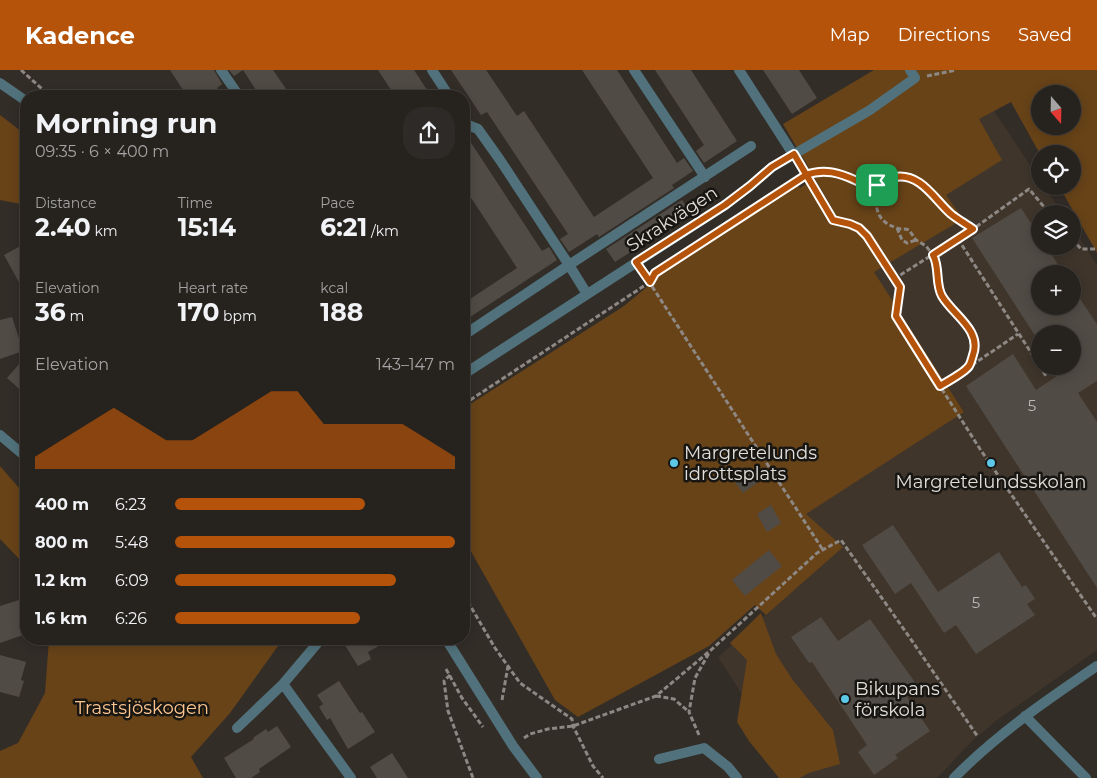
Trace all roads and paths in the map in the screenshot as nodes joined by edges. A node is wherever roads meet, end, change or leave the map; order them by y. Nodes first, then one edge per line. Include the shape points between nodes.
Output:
1 (21, 70) edge
2 (221, 70) edge
3 (432, 70) edge
4 (634, 70) edge
5 (740, 70) edge
6 (956, 70) edge
7 (912, 74) edge
8 (0, 83) edge
9 (43, 90) edge
10 (235, 90) edge
11 (445, 90) edge
12 (20, 97) edge
13 (470, 126) edge
14 (751, 146) dead end
15 (794, 154) junction
16 (806, 175) junction
17 (705, 177) junction
18 (877, 185) junction
19 (1042, 205) edge
20 (897, 228) junction
21 (973, 229) junction
22 (958, 239) junction
23 (916, 240) junction
24 (1081, 248) edge
25 (1097, 249) edge
26 (933, 255) junction
27 (636, 262) junction
28 (569, 265) junction
29 (894, 279) junction
30 (650, 282) junction
31 (587, 294) junction
32 (470, 331) edge
33 (1018, 334) junction
34 (969, 366) junction
35 (470, 370) edge
36 (1046, 376) dead end
37 (940, 386) junction
38 (470, 400) edge
39 (0, 434) edge
40 (20, 452) edge
41 (823, 550) junction
42 (470, 605) edge
43 (1097, 619) edge
44 (316, 645) edge
45 (449, 645) edge
46 (711, 650) junction
47 (444, 665) dead end
48 (461, 665) junction
49 (508, 666) junction
50 (1097, 666) edge
51 (449, 676) junction
52 (283, 684) junction
53 (656, 696) junction
54 (502, 706) dead end
55 (689, 712) junction
56 (1025, 716) junction
57 (573, 726) junction
58 (237, 728) dead end
59 (485, 730) dead end
60 (980, 739) dead end
61 (522, 740) dead end
62 (704, 748) junction
63 (659, 759) dead end
64 (351, 778) edge
65 (473, 778) edge
66 (537, 778) edge
67 (603, 778) edge
68 (737, 778) edge
69 (954, 778) edge
70 (1086, 778) edge

1 - 9 path
2 - 10 street
3 - 11 street
4 - 17 street, Skrakvägen
5 - 15 street
6 - 7 path
7 - 15 street, Skrakvägen via 870,110
8 - 12 street
13 - 28 street via 478,129
14 - 17 street
15 - 16 path
15 - 27 street, Skrakvägen via 772,167 725,205
16 - 18 path via 827,171 867,185
16 - 29 path via 833,220 859,228
16 - 30 path via 655,273
17 - 28 street
18 - 20 path via 877,212
18 - 21 path via 896,177 918,182 951,214
19 - 21 path via 1029,189
20 - 23 path via 909,230
20 - 23 path via 902,240 907,243
21 - 22 path
22 - 26 path
22 - 33 path
23 - 26 path
24 - 25 path
26 - 29 path
26 - 34 path via 941,294 970,328 976,341
27 - 30 path
27 - 31 street, Skrakvägen
28 - 31 street
28 - 32 street
29 - 37 path via 900,287 896,316
30 - 38 path
30 - 41 path
31 - 35 street, Skrakvägen
33 - 34 path
33 - 36 path
34 - 37 path
37 - 43 path
39 - 40 street
41 - 46 path
41 - 60 path via 841,540
42 - 49 path
44 - 52 street
45 - 48 street
46 - 53 path
46 - 55 path via 695,678
47 - 51 path
48 - 51 path
48 - 66 street
49 - 54 path
49 - 57 path via 520,683 572,719
50 - 56 street
51 - 59 path
51 - 65 path via 444,681 448,712
52 - 58 street
52 - 64 street
53 - 55 path via 674,699
53 - 57 path
55 - 62 path
56 - 69 street
56 - 70 street
57 - 61 path via 548,728
57 - 67 path via 593,766
62 - 63 street
62 - 68 street

